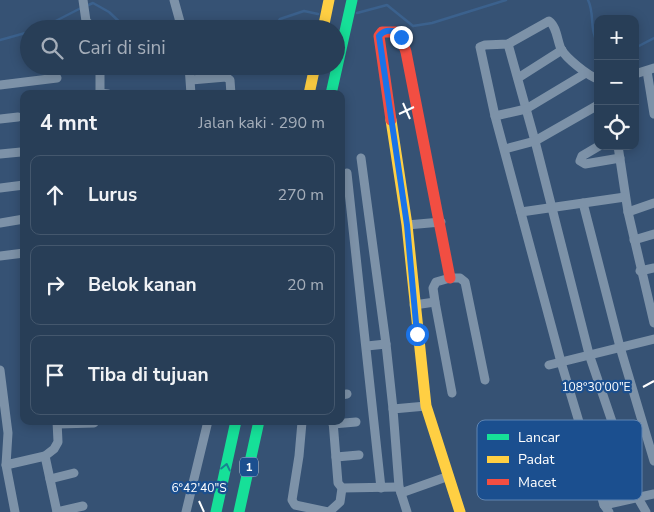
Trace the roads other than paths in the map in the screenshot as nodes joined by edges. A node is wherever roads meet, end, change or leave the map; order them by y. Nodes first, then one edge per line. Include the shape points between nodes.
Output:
1 (174, 0) edge
2 (329, 0) edge
3 (352, 0) edge
4 (84, 4) edge
5 (86, 20) edge
6 (180, 20) edge
7 (325, 20) edge
8 (345, 31) edge
9 (508, 44) junction
10 (562, 50) junction
11 (651, 69) edge
12 (586, 73) junction
13 (639, 73) edge
14 (101, 75) edge
15 (190, 75) edge
16 (312, 75) edge
17 (335, 75) edge
18 (594, 77) edge
19 (57, 78) dead end
20 (518, 78) junction
21 (190, 79) junction
22 (0, 84) edge
23 (102, 90) edge
24 (191, 90) edge
25 (231, 90) edge
26 (309, 90) edge
27 (332, 90) edge
28 (594, 107) edge
29 (526, 109) junction
30 (654, 114) edge
31 (495, 116) junction
32 (18, 117) dead end
33 (0, 119) edge
34 (535, 141) junction
35 (504, 149) junction
36 (594, 149) edge
37 (619, 150) edge
38 (20, 152) edge
39 (0, 154) edge
40 (361, 158) dead end
41 (620, 158) junction
42 (347, 173) dead end
43 (20, 186) edge
44 (0, 188) edge
45 (625, 197) junction
46 (583, 203) junction
47 (654, 203) edge
48 (366, 205) junction
49 (351, 207) junction
50 (551, 208) junction
51 (521, 212) junction
52 (628, 212) junction
53 (20, 220) edge
54 (441, 222) junction
55 (0, 223) edge
56 (407, 225) junction
57 (654, 234) edge
58 (634, 240) junction
59 (20, 254) edge
60 (0, 256) edge
61 (654, 268) edge
62 (640, 271) junction
63 (450, 278) junction
64 (435, 302) junction
65 (414, 305) junction
66 (654, 323) edge
67 (654, 339) edge
68 (386, 344) junction
69 (367, 346) junction
70 (620, 347) junction
71 (589, 354) junction
72 (561, 362) junction
73 (549, 365) dead end
74 (0, 370) edge
75 (485, 380) dead end
76 (452, 393) dead end
77 (426, 406) junction
78 (393, 410) junction
79 (579, 420) edge
80 (611, 420) edge
81 (642, 420) edge
82 (642, 421) edge
83 (345, 422) edge
84 (356, 422) dead end
85 (57, 425) edge
86 (207, 425) edge
87 (235, 425) edge
88 (258, 425) edge
89 (302, 425) edge
90 (333, 425) edge
91 (359, 455) dead end
92 (45, 456) junction
93 (336, 457) junction
94 (654, 461) edge
95 (6, 465) junction
96 (74, 473) dead end
97 (449, 476) junction
98 (50, 479) junction
99 (342, 488) junction
100 (381, 488) junction
101 (400, 490) junction
102 (632, 500) edge
103 (639, 500) edge
104 (82, 506) dead end
105 (606, 509) edge
106 (15, 512) edge
107 (57, 512) edge
108 (186, 512) edge
109 (216, 512) edge
110 (239, 512) edge
111 (329, 512) edge
112 (407, 512) edge
113 (460, 512) edge
114 (646, 512) edge

1 - 6 street
2 - 7 main road
3 - 8 main road
4 - 5 street
9 - 10 street via 549,20
9 - 20 street
9 - 31 street via 480,47
10 - 12 street
10 - 20 street
11 - 13 street
11 - 30 street
12 - 18 street
12 - 29 street
14 - 23 street
15 - 21 street
16 - 26 main road
17 - 27 main road
19 - 22 street
20 - 29 street
21 - 24 street
21 - 25 street via 226,77 230,80
28 - 34 street
29 - 31 street
29 - 34 street
31 - 35 street
32 - 33 street
34 - 35 street
34 - 50 street
35 - 51 street
36 - 41 street via 580,161 585,164
37 - 41 street
38 - 39 street
40 - 48 street
41 - 45 street
42 - 49 street
43 - 44 street
45 - 46 street
45 - 52 street
46 - 50 street
46 - 70 street
47 - 52 street
48 - 49 street
48 - 68 street
49 - 69 street
50 - 51 street
50 - 71 street
51 - 72 street
52 - 58 street
53 - 55 street
54 - 56 street
54 - 56 main road via 406,52 401,37 390,30 379,36
54 - 63 main road
56 - 65 main road
57 - 58 street
58 - 62 street
59 - 60 street
61 - 62 street
62 - 66 street
63 - 64 street via 434,284
63 - 75 street via 460,278 465,282
64 - 65 street
64 - 76 street
65 - 77 main road
67 - 70 street
68 - 69 street
68 - 78 street
69 - 100 street
70 - 71 street
70 - 81 street
71 - 72 street
71 - 80 street
72 - 73 street
72 - 79 street
74 - 95 street via 8,433
77 - 78 street
77 - 97 main road
78 - 101 street
82 - 94 street
83 - 84 street
85 - 92 street via 57,446
86 - 108 street
109 -> 87 main road, 1
88 - 110 main road, 1
89 - 111 street via 292,500 295,505
90 - 93 street
91 - 93 street
92 - 95 street
92 - 98 street
93 - 99 street via 338,483
95 - 106 street
96 - 98 street
97 - 101 street
97 - 113 main road
98 - 107 street
99 - 100 street
99 - 111 street via 340,502
100 - 101 street
101 - 112 street
102 - 105 street
103 - 114 street
104 - 107 street

